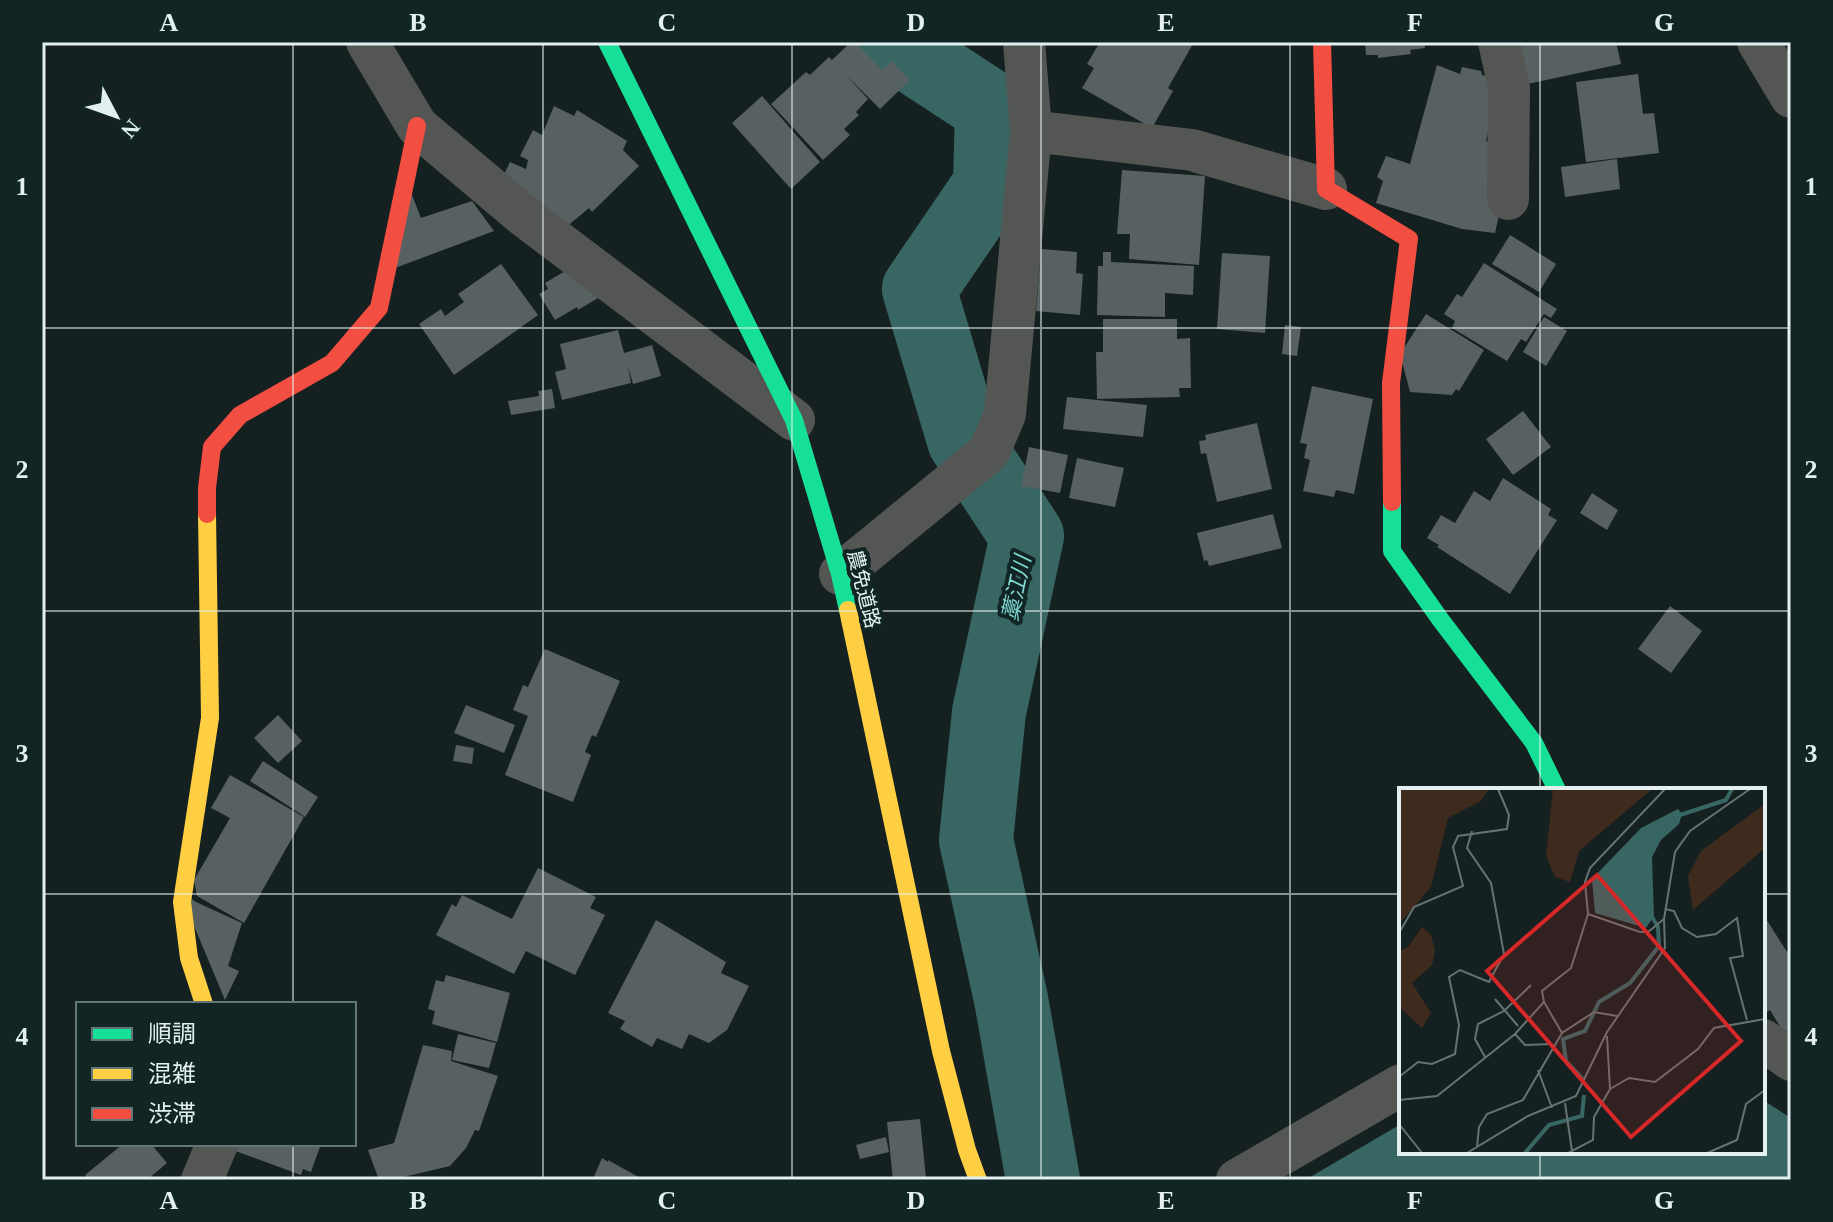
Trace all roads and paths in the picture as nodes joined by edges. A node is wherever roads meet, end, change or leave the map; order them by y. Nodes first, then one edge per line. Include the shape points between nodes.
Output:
1 (367, 42) edge
2 (607, 42) edge
3 (1024, 42) edge
4 (1322, 42) edge
5 (1499, 42) edge
6 (1758, 42) edge
7 (1791, 97) edge
8 (417, 126) junction
9 (1031, 131) junction
10 (1326, 189) junction
11 (1508, 199) dead end
12 (794, 420) junction
13 (840, 574) junction
14 (1556, 788) edge
15 (203, 1002) edge
16 (1765, 1041) edge
17 (1791, 1060) edge
18 (1399, 1086) edge
19 (216, 1146) edge
20 (202, 1180) edge
21 (978, 1180) edge
22 (1237, 1180) edge

1 - 8 street
2 - 12 street, 農免道路
3 - 9 street
4 - 10 street
5 - 11 street via 1509,87
6 - 7 street
8 - 12 street via 524,216
8 - 15 street via 379,308 332,363 240,415 212,447 207,488 210,718 182,902 189,958
9 - 10 street via 1192,150
9 - 13 street via 1005,414 979,460
10 - 14 street via 1409,239 1391,383 1392,551 1534,743
12 - 13 street, 農免道路
13 - 21 street, 農免道路 via 941,1051
16 - 17 street
18 - 22 street
19 - 20 street

